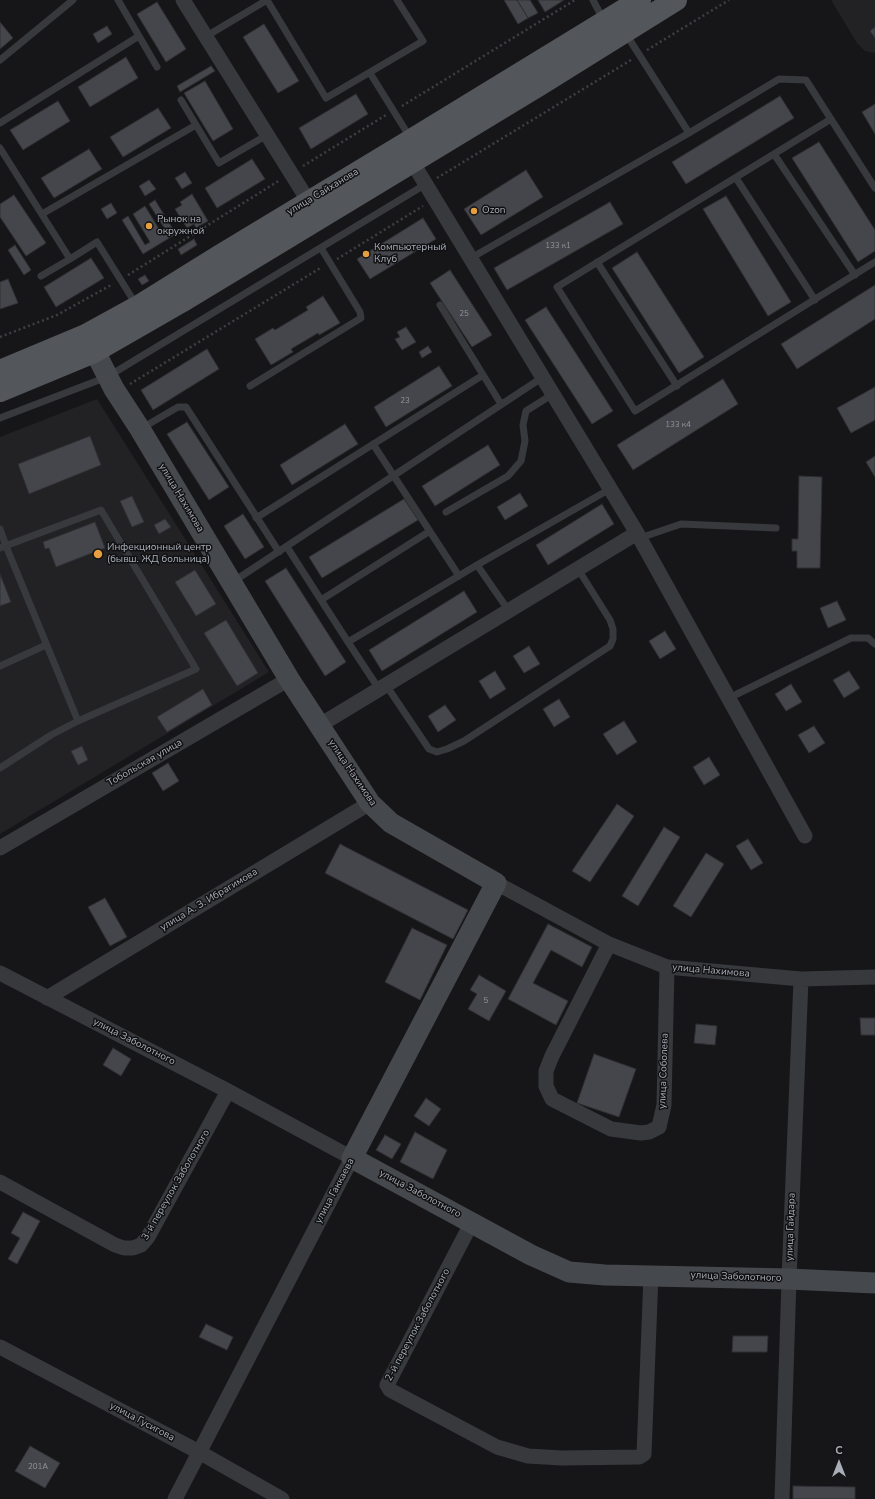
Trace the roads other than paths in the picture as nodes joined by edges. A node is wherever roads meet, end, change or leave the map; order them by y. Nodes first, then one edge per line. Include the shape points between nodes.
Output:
1 (73, 0) edge
2 (118, 0) edge
3 (183, 0) edge
4 (267, 0) edge
5 (397, 0) edge
6 (593, 0) edge
7 (640, 0) edge
8 (676, 0) edge
9 (615, 27) junction
10 (139, 36) junction
11 (205, 37) junction
12 (0, 60) edge
13 (157, 67) dead end
14 (370, 72) junction
15 (181, 100) dead end
16 (832, 119) junction
17 (0, 123) edge
18 (196, 125) junction
19 (689, 133) junction
20 (267, 135) junction
21 (0, 148) edge
22 (414, 150) junction
23 (774, 154) junction
24 (736, 178) junction
25 (426, 184) junction
26 (875, 188) edge
27 (314, 210) junction
28 (42, 214) junction
29 (321, 248) junction
30 (471, 258) junction
31 (70, 259) junction
32 (597, 262) junction
33 (875, 262) edge
34 (855, 275) junction
35 (41, 276) dead end
36 (815, 300) junction
37 (440, 305) dead end
38 (142, 314) junction
39 (90, 343) junction
40 (0, 371) edge
41 (483, 375) junction
42 (543, 377) junction
43 (111, 383) junction
44 (250, 386) dead end
45 (677, 386) junction
46 (0, 391) edge
47 (553, 394) junction
48 (501, 404) junction
49 (0, 418) edge
50 (140, 429) junction
51 (373, 444) junction
52 (393, 476) junction
53 (610, 489) junction
54 (446, 512) dead end
55 (256, 518) junction
56 (776, 528) dead end
57 (0, 529) edge
58 (430, 531) junction
59 (639, 536) junction
60 (3, 547) edge
61 (287, 547) junction
62 (278, 552) junction
63 (477, 565) junction
64 (578, 569) junction
65 (459, 576) junction
66 (232, 582) junction
67 (321, 600) junction
68 (509, 611) junction
69 (348, 642) junction
70 (875, 644) edge
71 (46, 645) junction
72 (0, 666) edge
73 (289, 679) junction
74 (382, 687) junction
75 (729, 698) junction
76 (78, 721) junction
77 (320, 725) junction
78 (0, 768) edge
79 (370, 803) junction
80 (805, 836) dead end
81 (0, 848) edge
82 (496, 883) junction
83 (609, 944) junction
84 (668, 967) junction
85 (0, 973) edge
86 (875, 977) edge
87 (801, 979) junction
88 (47, 998) junction
89 (228, 1091) junction
90 (352, 1158) junction
91 (0, 1182) edge
92 (472, 1222) junction
93 (651, 1275) junction
94 (789, 1279) junction
95 (875, 1283) edge
96 (0, 1347) edge
97 (199, 1452) junction
98 (174, 1499) edge
99 (282, 1499) edge
100 (782, 1499) edge

1 - 12 lane
2 - 10 lane
3 - 11 street
4 - 11 lane
4 - 14 lane via 326,98
5 - 14 lane via 424,41
6 - 9 lane
7 - 9 main road
8 - 9 main road
9 - 19 lane via 640,55
9 - 22 main road
10 - 13 lane
10 - 17 lane
11 - 20 street
14 - 22 lane
15 - 18 lane
16 - 19 lane via 806,80 779,79
16 - 23 lane
16 - 26 lane
18 - 20 lane via 218,163
18 - 28 lane
19 - 30 lane
20 - 27 street
21 - 28 lane
22 - 25 street
22 - 27 main road
23 - 24 lane
23 - 34 lane
24 - 32 lane
24 - 36 lane
25 - 29 lane
25 - 30 street
27 - 38 main road
28 - 31 lane
29 - 43 lane
29 - 44 lane via 360,312 361,318
30 - 42 street
31 - 35 lane
31 - 38 lane via 96,242
32 - 45 lane
32 - 45 lane via 557,286 635,411
33 - 34 lane
34 - 36 lane
36 - 45 lane
37 - 41 lane
38 - 39 main road
39 - 40 main road
39 - 43 street, улица Нахимова
39 - 46 main road
41 - 48 lane
41 - 51 lane
42 - 47 street
42 - 48 lane
43 - 49 lane
43 - 50 street, улица Нахимова
47 - 53 street
47 - 54 lane via 526,411 522,425 525,441 521,461 508,476
48 - 52 lane
50 - 55 lane via 178,407 186,407
50 - 66 street, улица Нахимова
51 - 52 lane
51 - 55 lane
52 - 58 lane
52 - 61 lane
53 - 59 street
53 - 63 lane
55 - 62 lane
56 - 59 lane via 681,524
57 - 60 lane
58 - 65 lane
58 - 67 lane
59 - 64 street
59 - 75 street
60 - 71 lane
60 - 76 lane via 101,510 196,669
61 - 62 lane
61 - 67 lane
62 - 66 lane
63 - 65 lane
63 - 68 lane
64 - 68 street
64 - 74 lane via 610,620 613,629 610,646 464,741 447,750 437,752 429,749
65 - 69 lane
66 - 73 street, улица Нахимова
67 - 69 lane
68 - 74 street
69 - 74 lane
70 - 75 lane via 868,638 851,638
71 - 72 lane
71 - 76 lane
73 - 77 street, улица Нахимова
73 - 81 street, Тобольская улица
74 - 77 street
75 - 80 street
76 - 78 lane
77 - 79 street, улица Нахимова
79 - 82 street, улица Нахимова via 391,823
79 - 88 street, улица А. З. Ибрагимова
82 - 83 street, улица Нахимова
82 - 90 street, улица Гаккаева
83 - 84 street, улица Нахимова
83 - 84 street, улица Соболева via 552,1056 546,1071 546,1086 552,1099 611,1129 641,1133 659,1127 664,1105
84 - 87 street, улица Нахимова
85 - 88 street, улица Заболотного
86 - 87 street, улица Нахимова
87 - 94 street, улица Гайдара
88 - 89 street, улица Заболотного
89 - 90 street, улица Заболотного
89 - 91 street, 3-й переулок Заболотного via 148,1238 137,1246 124,1248 115,1245
90 - 92 street, улица Заболотного
90 - 97 street, улица Гаккаева
92 - 93 street, улица Заболотного via 531,1255 569,1272
92 - 93 street, 2-й переулок Заболотного via 387,1385 390,1390 497,1447 528,1456 562,1458 639,1457 644,1454
93 - 94 street, улица Заболотного
94 - 95 street, улица Заболотного
94 - 100 street, улица Гайдара
96 - 97 street, улица Гусигова
97 - 98 street, улица Гаккаева
97 - 99 street, улица Гусигова

